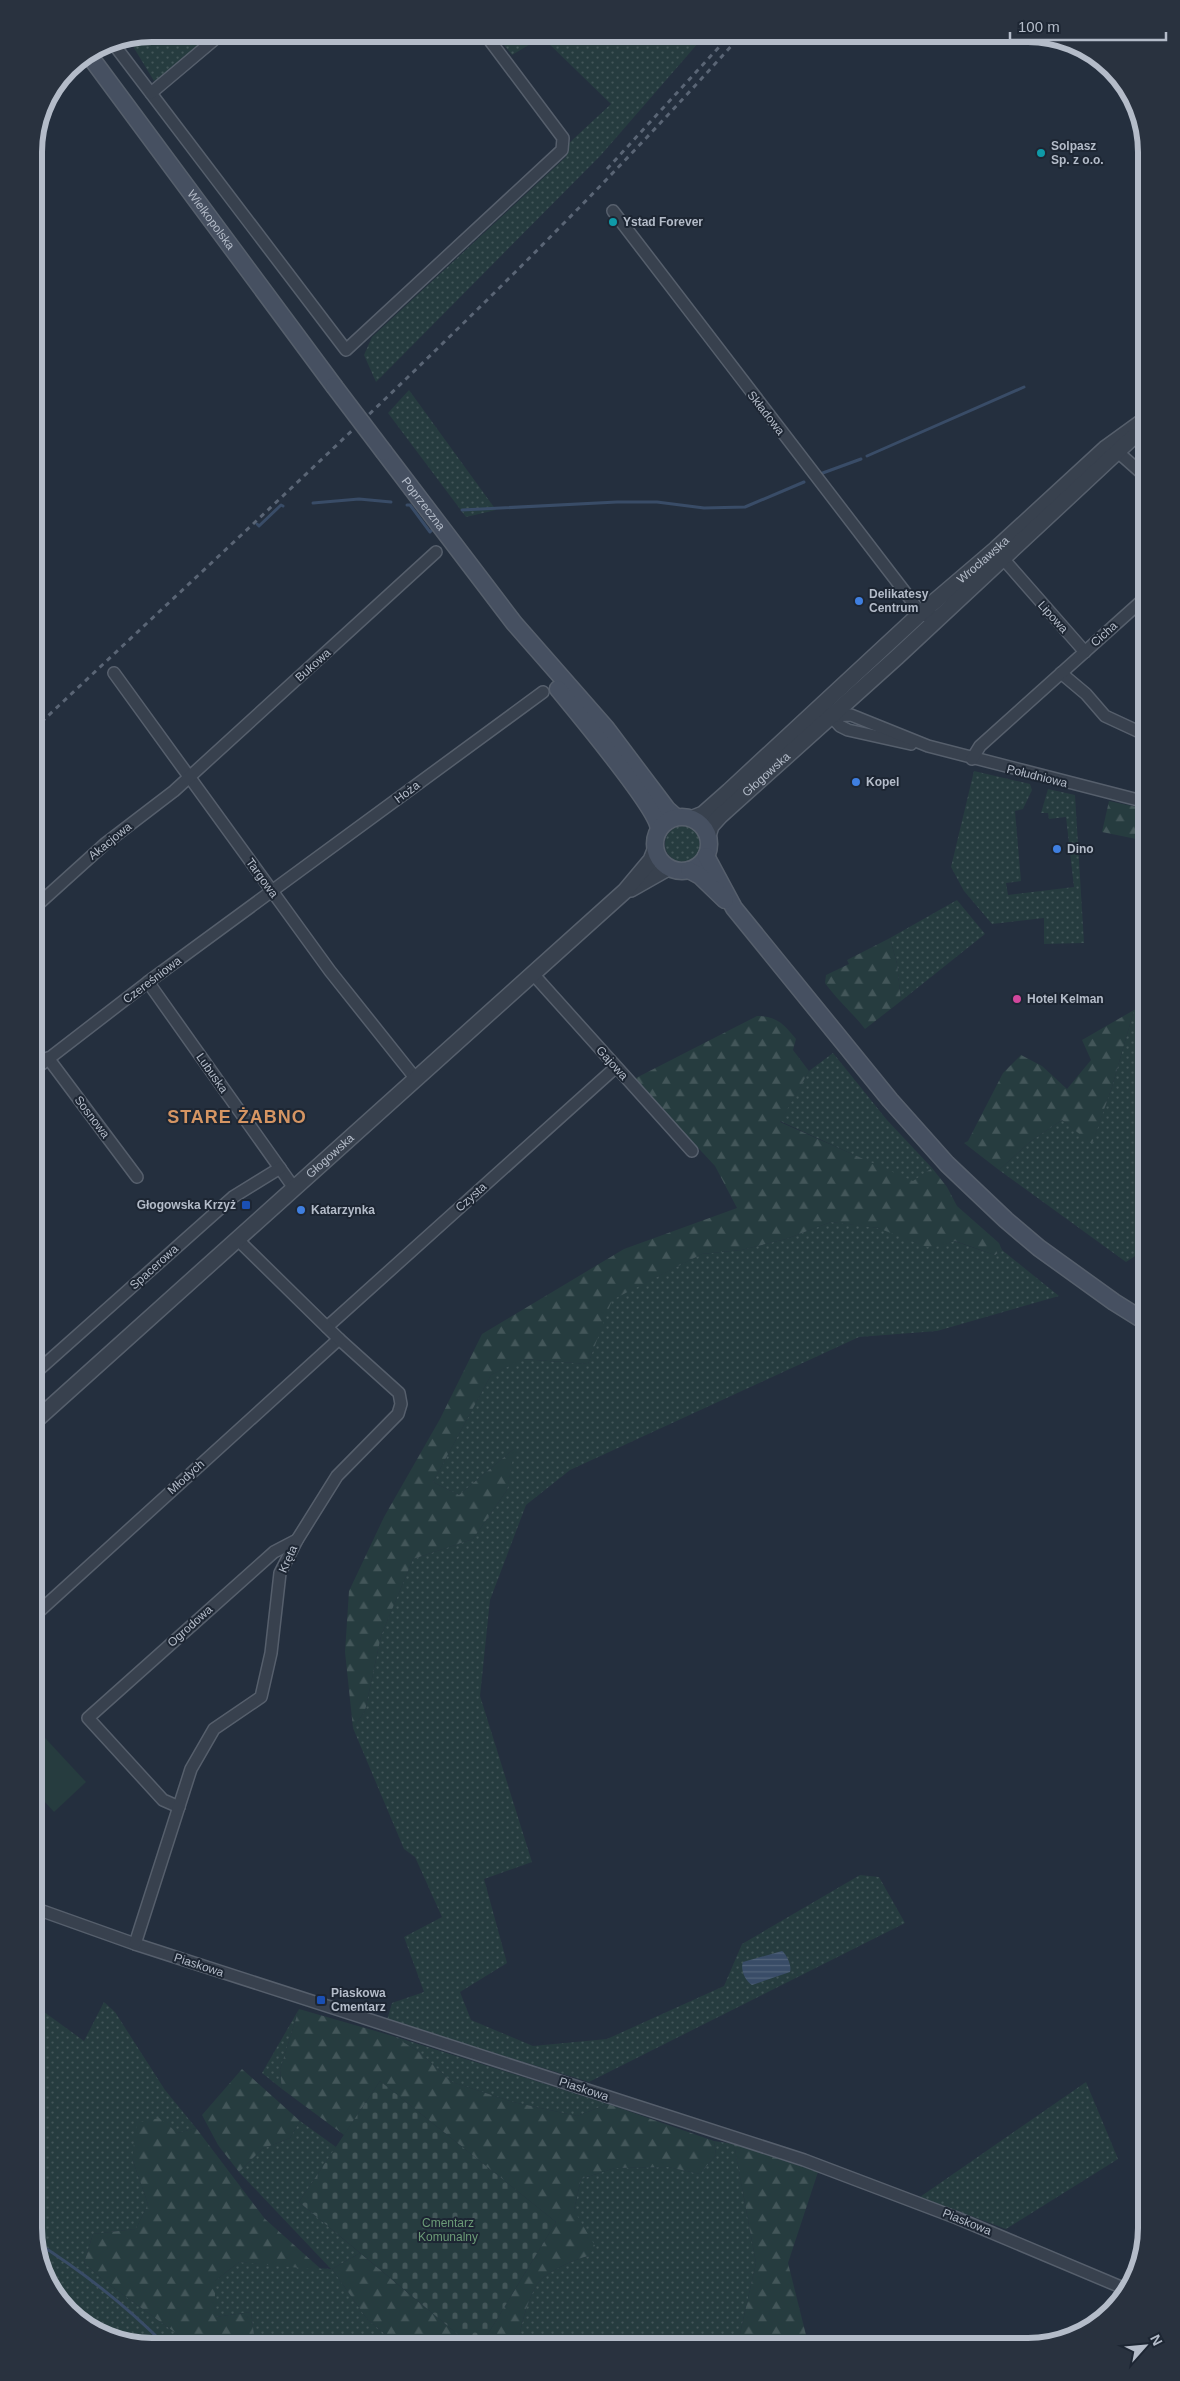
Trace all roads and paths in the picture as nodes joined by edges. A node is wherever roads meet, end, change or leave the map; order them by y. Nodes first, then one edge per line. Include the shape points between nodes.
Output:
1 (212, 43) edge
2 (492, 43) edge
3 (117, 48) edge
4 (93, 60) edge
5 (152, 94) junction
6 (613, 211) dead end
7 (334, 386) joint
8 (1138, 426) edge
9 (1138, 430) edge
10 (1114, 448) junction
11 (1138, 470) edge
12 (436, 552) dead end
13 (998, 553) junction
14 (1138, 603) edge
15 (921, 614) junction
16 (940, 616) junction
17 (514, 623) junction
18 (911, 643) junction
19 (1085, 652) junction
20 (114, 673) dead end
21 (1062, 673) junction
22 (543, 692) dead end
23 (853, 696) junction
24 (827, 711) junction
25 (855, 717) junction
26 (1138, 731) edge
27 (928, 746) junction
28 (972, 759) junction
29 (189, 777) junction
30 (1138, 800) edge
31 (684, 818) junction
32 (659, 829) junction
33 (708, 836) junction
34 (655, 850) junction
35 (706, 856) junction
36 (668, 868) junction
37 (689, 870) junction
38 (625, 891) junction
39 (272, 892) junction
40 (43, 900) edge
41 (734, 908) junction
42 (533, 974) junction
43 (148, 982) junction
44 (48, 1058) junction
45 (43, 1063) edge
46 (615, 1068) junction
47 (416, 1079) junction
48 (692, 1151) dead end
49 (280, 1168) junction
50 (137, 1177) dead end
51 (294, 1188) junction
52 (237, 1239) junction
53 (1138, 1317) edge
54 (326, 1327) junction
55 (339, 1339) junction
56 (42, 1367) edge
57 (42, 1414) edge
58 (297, 1540) junction
59 (42, 1608) edge
60 (179, 1807) junction
61 (42, 1911) edge
62 (135, 1944) junction
63 (1121, 2287) edge

1 - 5 street
2 - 5 street via 563,138 562,150 346,350
3 - 5 street
4 - 7 main road, Wielkopolska
6 - 15 street, Składowa
7 - 17 main road, Poprzeczna, bridge
8 - 10 street, Wrocławska
9 - 10 street, Wrocławska
10 - 11 street
10 - 13 street, Wrocławska
12 - 29 street, Bukowa
13 - 15 street, Wrocławska
13 - 16 street, Wrocławska
13 - 19 street, Lipowa
14 - 19 street, Cicha
15 - 16 street
15 - 18 street
15 - 24 street, Wrocławska
16 - 18 street, Wrocławska
17 - 31 main road, Poprzeczna via 606,728 667,809
17 - 32 main road, Poprzeczna via 541,666 638,793
18 - 23 street, Wrocławska
19 - 21 street
20 - 29 street, Targowa
21 - 26 street via 1105,716
21 - 28 street via 980,746
22 - 39 street, Hoża
23 - 24 street, Wrocławska
23 - 25 street
24 - 25 street, Południowa
24 - 27 street, Południowa via 848,730
24 - 31 street, Głogowska via 712,806
24 - 33 street, Głogowska via 720,816
25 - 27 street, Południowa
27 - 28 street, Południowa
28 - 30 street, Południowa
29 - 39 street, Targowa
29 - 40 street, Akacjowa
31 - 32 main road via 666,821
31 - 33 main road via 700,823
32 - 34 main road
33 - 35 main road
34 - 36 main road
34 - 38 street, Głogowska via 651,860
35 - 37 main road
35 - 41 main road
36 - 37 main road
36 - 38 street, Głogowska
37 - 41 main road via 700,876
38 - 42 street, Głogowska
39 - 43 street, Czereśniowa
39 - 47 street, Targowa
41 - 53 main road via 890,1100 971,1188 1039,1248
42 - 46 street, Gajowa
42 - 47 street, Głogowska
43 - 44 street, Czereśniowa
43 - 49 street, Lubuska
44 - 45 street, Czereśniowa
44 - 50 street, Sosnowa
46 - 48 street, Gajowa
46 - 54 street, Czysta
47 - 51 street, Głogowska
49 - 51 street, Lubuska
49 - 56 street, Spacerowa via 233,1197
51 - 52 street, Głogowska
52 - 54 street, Kręta
52 - 57 street, Głogowska
54 - 55 street, Kręta
55 - 58 street, Kręta via 398,1393 401,1404 398,1414 337,1476
55 - 59 street, Młodych
58 - 60 street, Kręta via 280,1573 271,1653 261,1696 214,1729 191,1769
58 - 60 street, Ogrodowa via 274,1552 88,1718 162,1800
60 - 62 street, Kręta
61 - 62 street, Piaskowa
62 - 63 street, Piaskowa via 804,2160 957,2218

